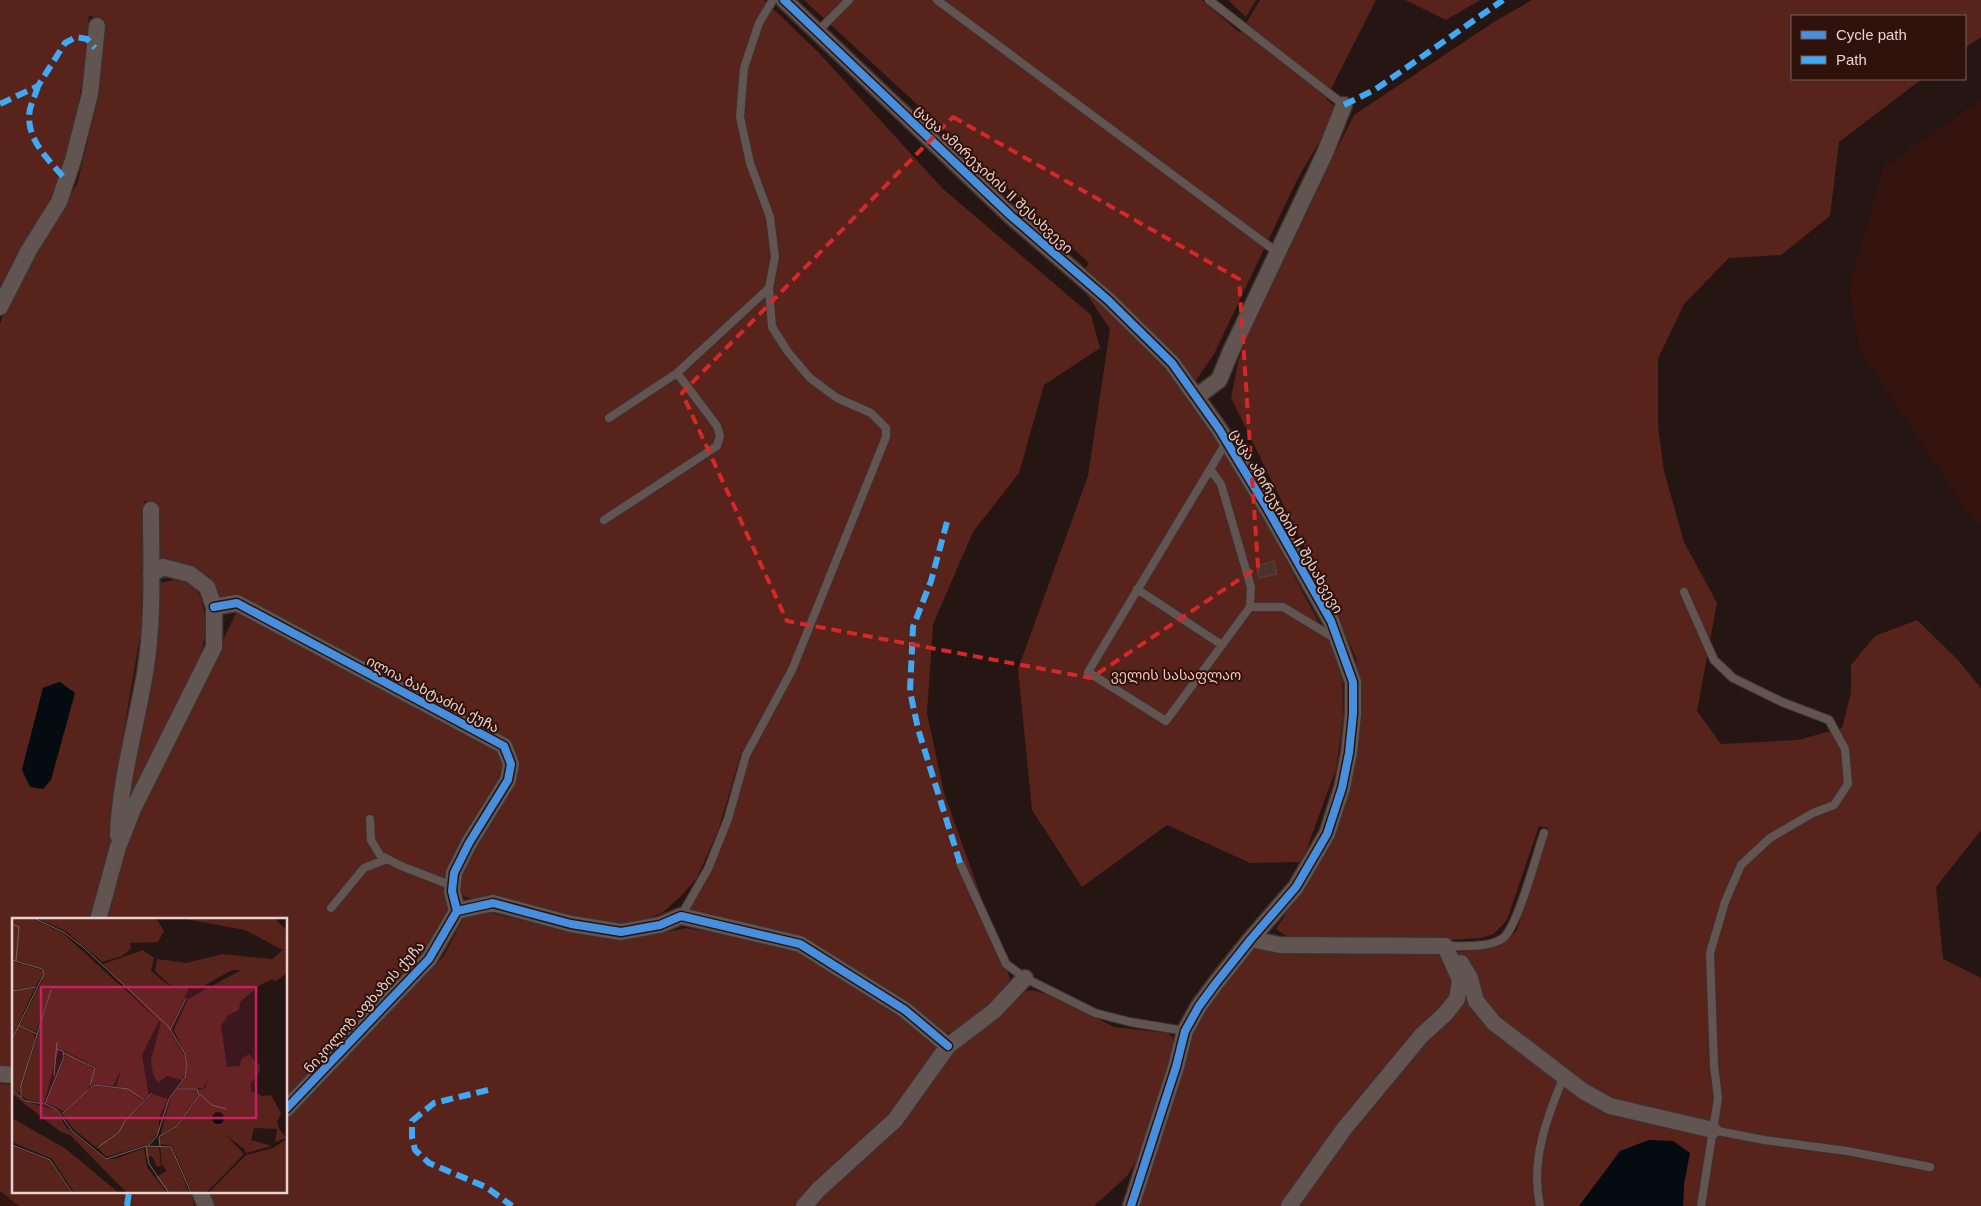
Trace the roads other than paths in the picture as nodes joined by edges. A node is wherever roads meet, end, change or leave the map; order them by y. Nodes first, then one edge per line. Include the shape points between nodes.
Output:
1 (774, 0) edge
2 (784, 0) edge
3 (849, 0) edge
4 (937, 0) edge
5 (1210, 0) edge
6 (97, 26) dead end
7 (818, 32) junction
8 (1344, 105) joint
9 (1278, 253) junction
10 (769, 288) junction
11 (0, 307) edge
12 (677, 373) junction
13 (1196, 396) junction
14 (609, 418) dead end
15 (1227, 440) junction
16 (1210, 469) junction
17 (151, 510) dead end
18 (604, 520) dead end
19 (151, 574) junction
20 (1137, 589) junction
21 (1684, 592) dead end
22 (214, 607) junction
23 (1250, 607) junction
24 (1338, 640) junction
25 (1222, 645) junction
26 (370, 819) dead end
27 (1544, 833) dead end
28 (118, 847) junction
29 (387, 859) junction
30 (960, 862) dead end
31 (453, 886) junction
32 (331, 908) dead end
33 (457, 911) junction
34 (681, 916) junction
35 (99, 918) edge
36 (1250, 939) junction
37 (1445, 946) junction
38 (1024, 978) junction
39 (1185, 1031) junction
40 (948, 1046) junction
41 (1564, 1076) junction
42 (288, 1107) edge
43 (1713, 1130) junction
44 (1930, 1167) dead end
45 (201, 1194) edge
46 (206, 1206) edge
47 (804, 1206) edge
48 (1131, 1206) edge
49 (1289, 1206) edge
50 (1540, 1206) edge
51 (1700, 1206) edge

1 - 10 lane via 759,23 744,68 740,117 750,163 770,217 775,257
2 - 7 street, ცაცა ამირეჯიბის II შესახვევი
3 - 7 lane
4 - 9 lane
5 - 8 lane
6 - 11 street via 90,94 59,202 29,250
7 - 13 street, ცაცა ამირეჯიბის II შესახვევი via 1011,216 1108,300 1172,363
8 - 9 street
9 - 13 street via 1219,380
10 - 12 lane
10 - 34 lane via 772,327 788,352 810,378 837,398 871,414 886,428 886,436 792,670 746,755 728,819 708,869
12 - 14 lane
12 - 18 lane via 717,426 720,436 717,446
13 - 15 street, ცაცა ამირეჯიბის II შესახვევი
15 - 16 lane
15 - 24 street, ცაცა ამირეჯიბის II შესახვევი via 1331,621
16 - 20 lane
16 - 23 lane via 1220,484 1251,587
17 - 19 street
19 - 22 street via 163,566 190,574 207,587
19 - 28 street via 145,672 119,805
20 - 25 lane
20 - 25 lane via 1088,672 1166,721
21 - 43 lane via 1714,660 1733,678 1828,720 1845,749 1848,784 1834,805 1813,813 1770,838 1741,865 1724,902 1710,953 1718,1098
22 - 28 street via 214,647 145,784
22 - 31 street, ილია ბახტაძის ქუჩა via 237,603 504,746 511,764 508,780 469,842 454,873
23 - 24 lane via 1283,607
23 - 25 lane
24 - 36 street, ცაცა ამირეჯიბის II შესახვევი via 1353,682 1349,753 1342,788 1327,834 1296,887
26 - 29 lane via 372,840 380,855
27 - 37 lane via 1520,907 1502,939 1482,945
28 - 35 street
29 - 31 lane
29 - 32 lane via 364,868
30 - 38 lane via 1006,964
31 - 33 street, ილია ბახტაძის ქუჩა
33 - 34 street via 493,903 571,924 620,932 660,925
33 - 42 street, ნიკოლოზ აფხაზის ქუჩა via 429,959
34 - 40 street via 800,944 905,1010
36 - 37 street via 1280,945
36 - 39 street, ცაცა ამირეჯიბის II შესახვევი via 1198,1006
37 - 41 street via 1458,956 1470,978 1476,1001 1494,1023
37 - 49 street via 1460,980 1457,999 1421,1036 1344,1129
38 - 39 lane via 1095,1013
38 - 40 street via 994,1010
39 - 48 street, ცაცა ამირეჯიბის II შესახვევი
40 - 47 street via 895,1120
41 - 43 street via 1610,1106
41 - 50 lane via 1547,1117 1538,1160
43 - 44 lane
43 - 51 lane
45 - 46 street

